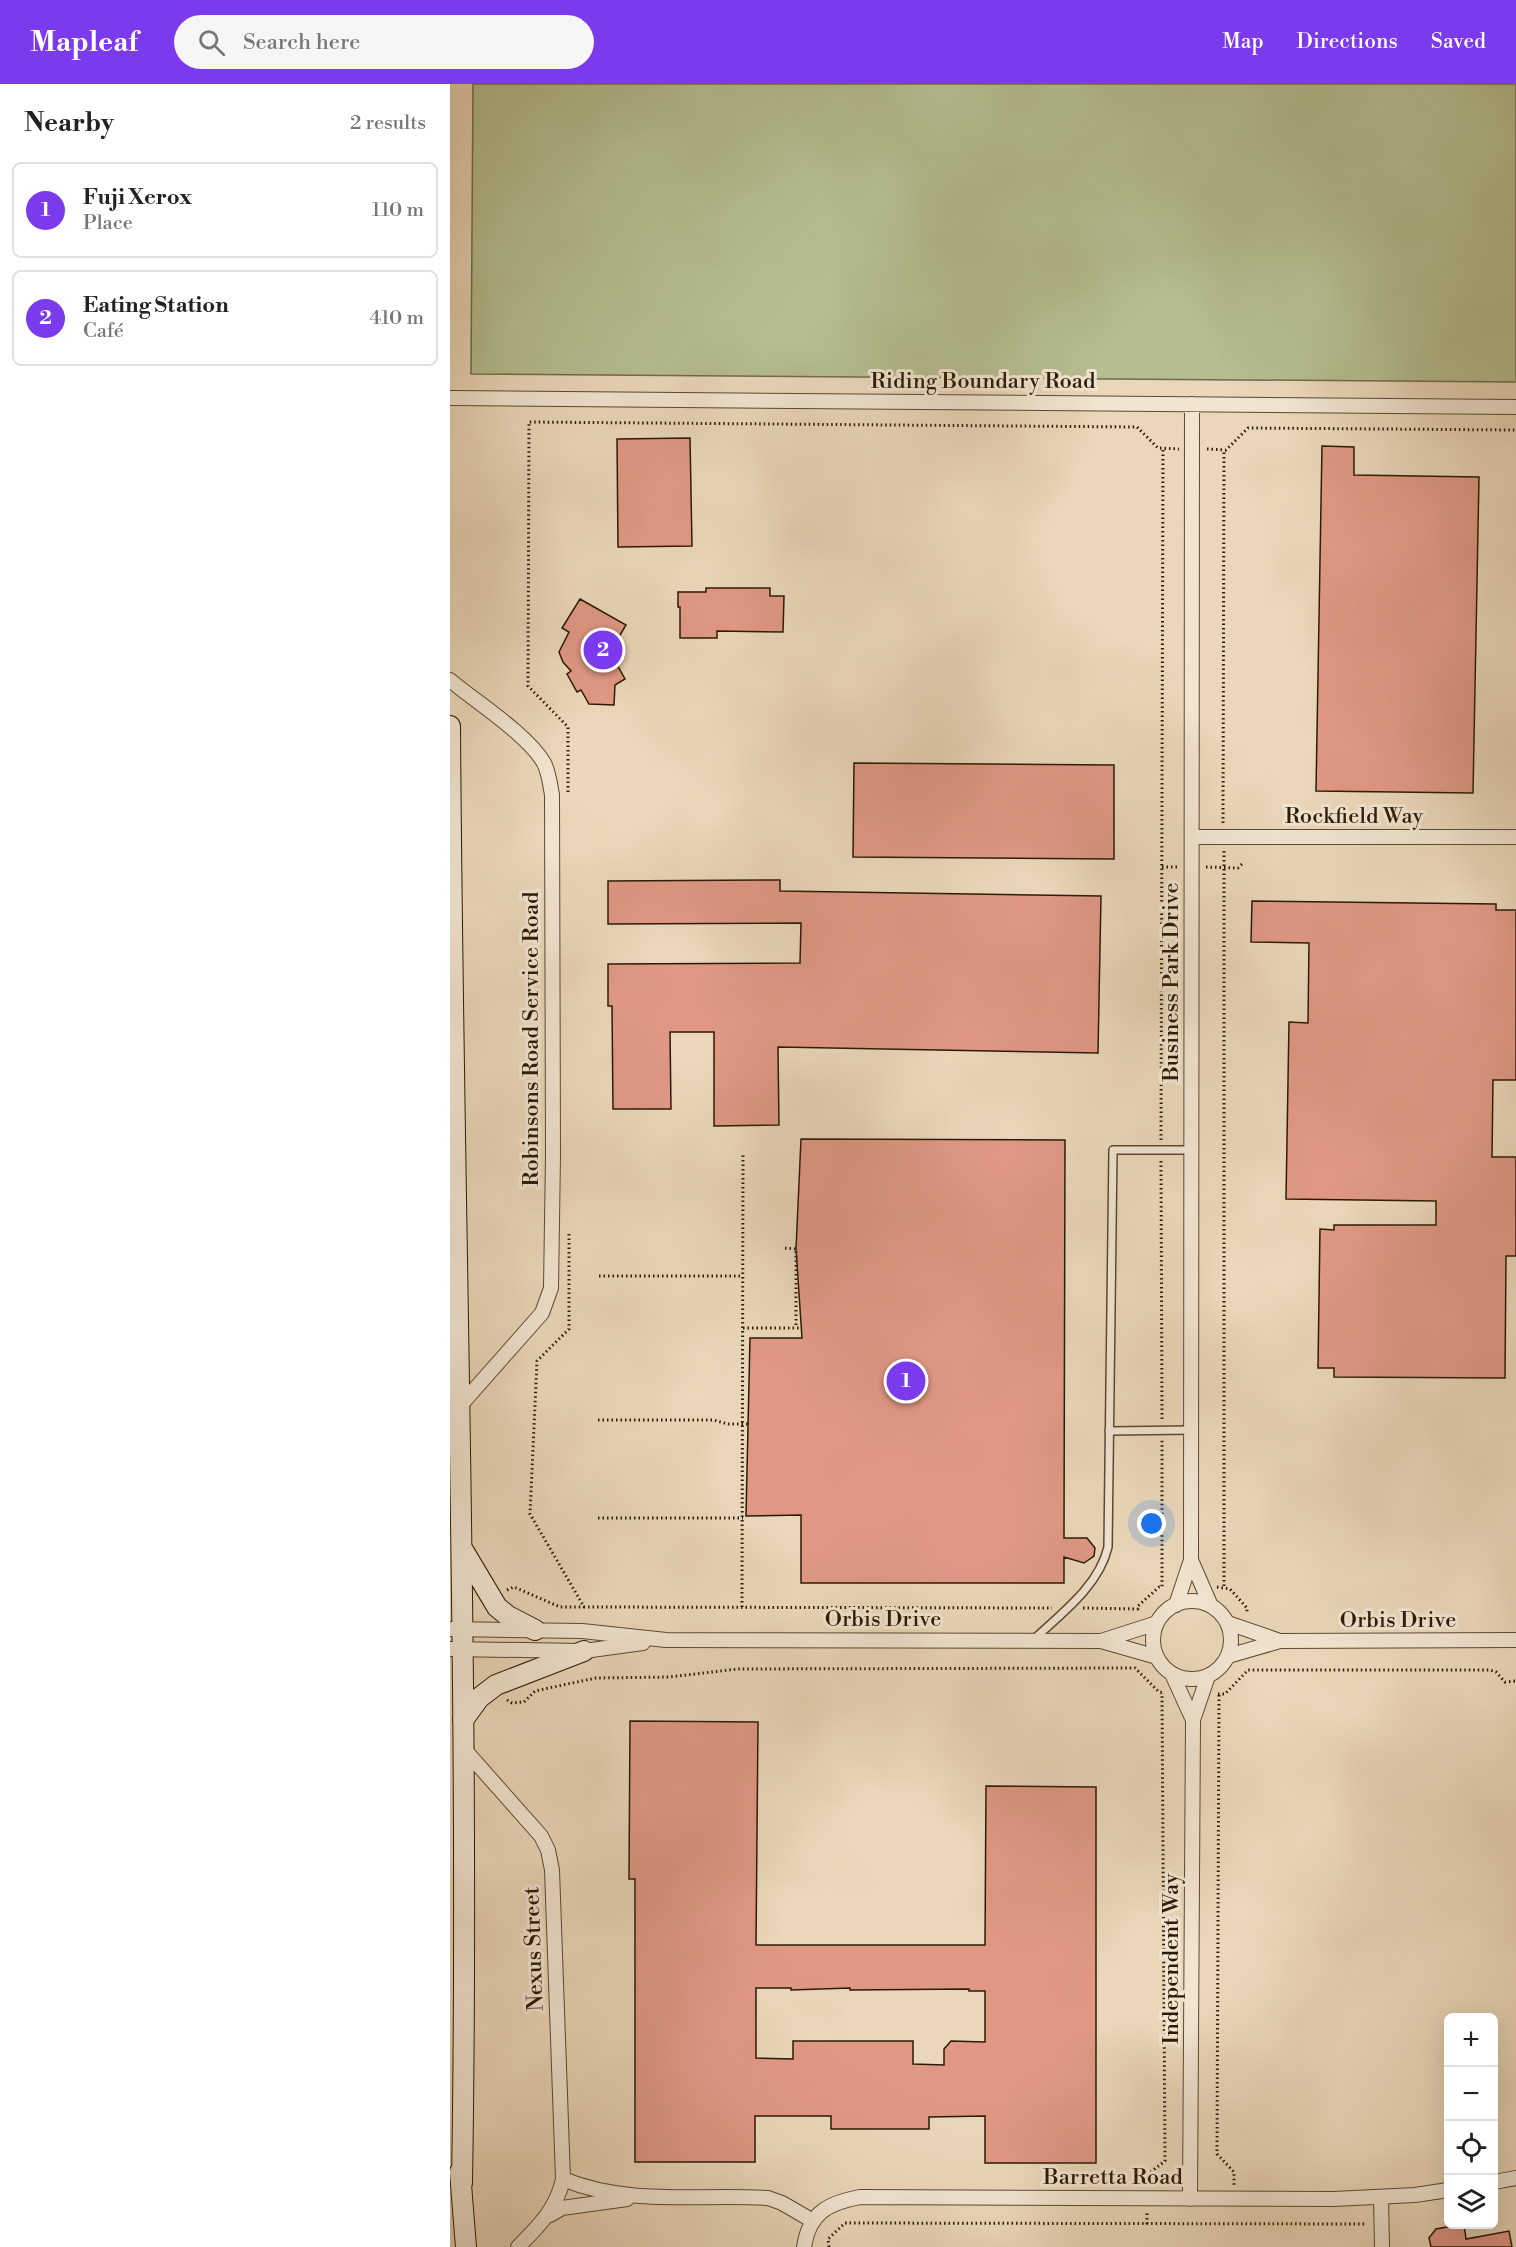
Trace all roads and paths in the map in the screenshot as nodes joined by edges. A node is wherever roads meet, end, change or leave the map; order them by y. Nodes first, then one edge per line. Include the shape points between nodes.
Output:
1 (450, 398) edge
2 (1192, 404) junction
3 (1516, 407) edge
4 (1516, 430) edge
5 (1163, 448) junction
6 (1193, 449) junction
7 (1224, 450) junction
8 (450, 681) edge
9 (450, 726) edge
10 (450, 766) edge
11 (568, 798) dead end
12 (1192, 837) junction
13 (1223, 837) junction
14 (1516, 837) edge
15 (451, 886) edge
16 (1161, 1149) junction
17 (1192, 1150) junction
18 (743, 1155) dead end
19 (452, 1195) edge
20 (569, 1232) dead end
21 (785, 1248) dead end
22 (598, 1276) dead end
23 (743, 1276) junction
24 (743, 1328) junction
25 (459, 1407) junction
26 (598, 1420) dead end
27 (746, 1424) junction
28 (1192, 1430) junction
29 (1109, 1431) junction
30 (1162, 1431) junction
31 (598, 1518) dead end
32 (743, 1518) junction
33 (462, 1548) junction
34 (1191, 1560) junction
35 (1224, 1587) dead end
36 (1176, 1605) junction
37 (1211, 1606) junction
38 (742, 1608) junction
39 (1067, 1608) junction
40 (1157, 1623) junction
41 (1228, 1623) junction
42 (457, 1629) edge
43 (535, 1630) junction
44 (666, 1640) junction
45 (1034, 1640) junction
46 (1516, 1640) edge
47 (1101, 1641) junction
48 (1280, 1641) junction
49 (456, 1649) edge
50 (584, 1651) junction
51 (1228, 1656) junction
52 (1157, 1657) junction
53 (1172, 1674) junction
54 (1208, 1676) junction
55 (1516, 1682) edge
56 (496, 1685) junction
57 (1180, 1692) junction
58 (1162, 1693) junction
59 (1201, 1693) junction
60 (1219, 1694) junction
61 (463, 1720) junction
62 (1192, 1720) junction
63 (464, 1749) junction
64 (450, 2077) edge
65 (1516, 2178) edge
66 (563, 2179) junction
67 (1498, 2181) edge
68 (462, 2183) junction
69 (1444, 2191) edge
70 (641, 2196) junction
71 (1381, 2197) junction
72 (1147, 2198) junction
73 (1190, 2199) junction
74 (1234, 2199) junction
75 (547, 2216) junction
76 (813, 2221) junction
77 (1233, 2223) junction
78 (1382, 2223) junction
79 (1147, 2224) junction
80 (466, 2247) edge
81 (518, 2247) edge
82 (804, 2247) edge
83 (829, 2247) edge
84 (1382, 2247) edge

1 - 2 street, Riding Boundary Road
2 - 3 street, Riding Boundary Road
2 - 6 street, Business Park Drive
4 - 7 path via 1248,428
5 - 6 path
5 - 11 path via 1158,448 1137,427 529,422 528,686 568,727
5 - 16 path
6 - 7 path
6 - 12 street, Business Park Drive
7 - 13 path
8 - 25 street, Robinsons Road Service Road via 537,753 550,780 552,806 551,1288 542,1313
9 - 10 main road
10 - 15 main road
12 - 13 street, Rockfield Way
12 - 17 street, Business Park Drive
13 - 14 street, Rockfield Way
13 - 35 path
15 - 19 main road
16 - 17 lane
16 - 29 lane via 1113,1150
16 - 30 path
17 - 28 street, Business Park Drive
18 - 23 path
19 - 25 main road
20 - 38 path via 569,1329 537,1361 530,1514 584,1607
21 - 24 path via 796,1249 799,1328
22 - 23 path
23 - 24 path
24 - 27 path
25 - 33 main road
26 - 27 path via 713,1420
27 - 32 path
28 - 30 lane
28 - 34 street, Business Park Drive
29 - 30 lane
29 - 39 lane via 1108,1547 1102,1569
30 - 39 path via 1162,1587 1138,1609
31 - 32 path
32 - 38 path
33 - 42 main road
33 - 43 main road via 497,1607
34 - 36 street, Business Park Drive
34 - 37 street, Business Park Drive
36 - 37 street via 1187,1601
36 - 40 street
37 - 41 street
38 - 39 path
39 - 45 lane
40 - 47 street, Orbis Drive
40 - 52 street
41 - 48 street, Orbis Drive
41 - 51 street
42 - 43 street, Orbis Drive
42 - 49 main road
43 - 44 street, Orbis Drive
44 - 45 street, Orbis Drive
44 - 50 street, Orbis Drive
45 - 47 street, Orbis Drive
46 - 48 street, Orbis Drive
47 - 52 street, Orbis Drive
48 - 51 street, Orbis Drive
49 - 50 street, Orbis Drive
49 - 61 main road
50 - 56 main road
51 - 54 street
52 - 53 street
53 - 54 street via 1196,1679
53 - 57 street, Independent Way
54 - 59 street, Independent Way
55 - 60 path via 1505,1682 1490,1670 1248,1670 1225,1694
56 - 58 path via 505,1699 518,1704 536,1691 596,1678 669,1677 738,1669 1135,1668
56 - 61 main road via 479,1698
57 - 58 path
57 - 62 street, Independent Way
58 - 72 path via 1165,2161 1147,2175
59 - 60 path
59 - 62 street, Independent Way
60 - 74 path via 1217,2154 1234,2172
61 - 63 main road
62 - 73 street, Independent Way
63 - 66 street, Nexus Street via 541,1836 548,1850 552,1870
63 - 68 main road
64 - 68 main road
65 - 67 street
66 - 70 street, Nexus Street via 592,2189
66 - 75 street, Nexus Street via 557,2202
68 - 80 main road
69 - 71 street, Barretta Road
70 - 75 street, Nexus Street via 562,2208
70 - 76 street, Nexus Street via 768,2198
71 - 74 street, Barretta Road
71 - 78 street
72 - 73 street, Barretta Road
72 - 76 street, Barretta Road via 860,2197 839,2201
72 - 79 path
73 - 74 street, Barretta Road
74 - 77 path
75 - 81 street, Nexus Street
76 - 82 street
77 - 78 path
77 - 79 path
78 - 84 street
79 - 83 path via 845,2223 828,2239

